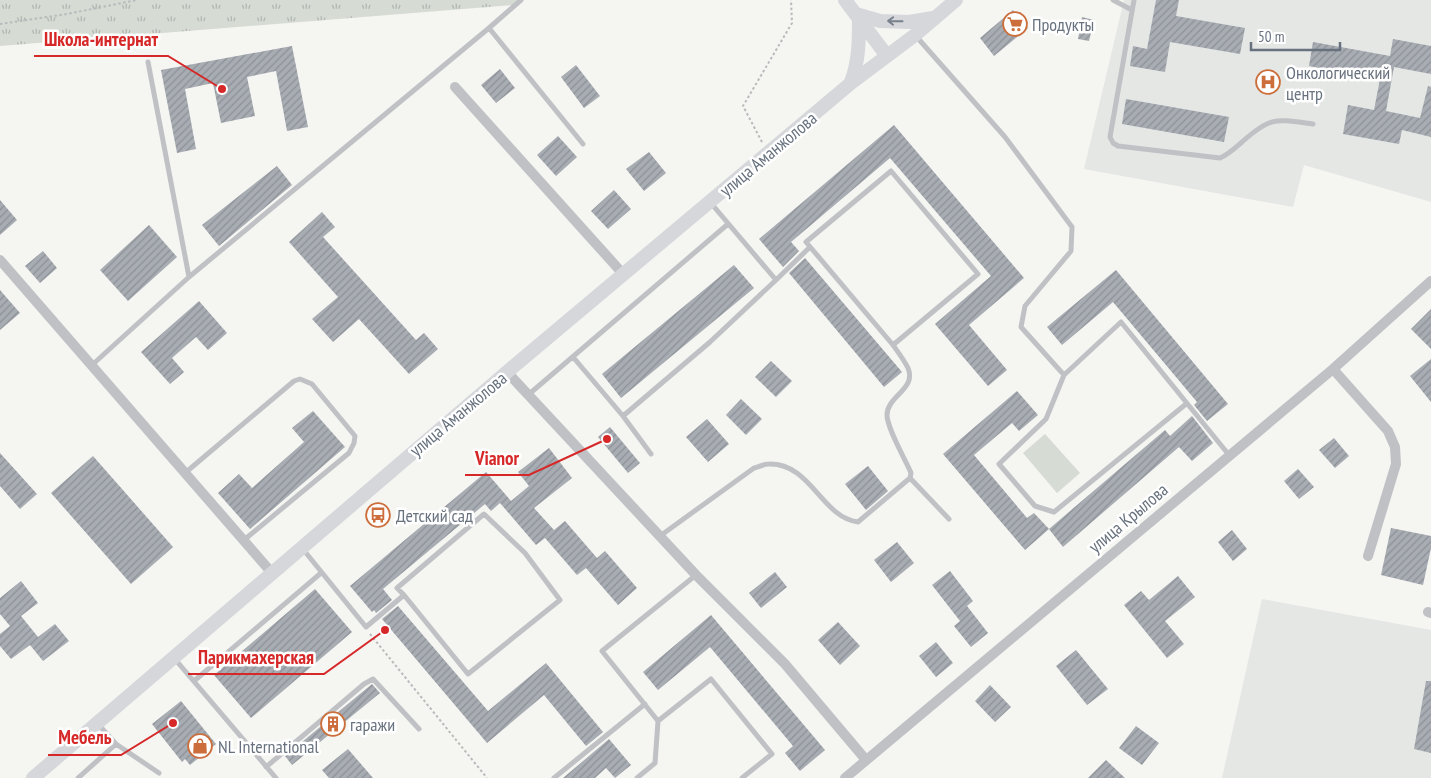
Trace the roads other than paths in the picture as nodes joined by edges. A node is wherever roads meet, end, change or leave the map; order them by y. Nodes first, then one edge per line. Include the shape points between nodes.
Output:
1 (521, 0) edge
2 (845, 0) edge
3 (956, 0) edge
4 (1113, 0) edge
5 (1134, 0) edge
6 (1132, 10) junction
7 (858, 16) junction
8 (934, 18) junction
9 (489, 28) junction
10 (915, 35) junction
11 (887, 56) junction
12 (148, 62) dead end
13 (851, 83) junction
14 (455, 87) dead end
15 (1313, 124) dead end
16 (583, 144) dead end
17 (710, 202) junction
18 (728, 224) junction
19 (810, 248) junction
20 (0, 260) edge
21 (624, 275) junction
22 (189, 277) junction
23 (776, 280) junction
24 (1431, 281) edge
25 (893, 345) junction
26 (573, 357) junction
27 (92, 366) junction
28 (1333, 369) junction
29 (507, 372) junction
30 (1064, 375) junction
31 (528, 395) junction
32 (1186, 404) junction
33 (623, 416) junction
34 (650, 454) dead end
35 (1229, 455) junction
36 (186, 473) junction
37 (910, 478) junction
38 (948, 519) dead end
39 (660, 536) junction
40 (244, 540) junction
41 (302, 548) junction
42 (1368, 556) dead end
43 (272, 573) junction
44 (321, 573) junction
45 (696, 575) junction
46 (404, 595) junction
47 (173, 657) junction
48 (194, 681) junction
49 (645, 704) junction
50 (658, 721) junction
51 (97, 723) junction
52 (419, 730) dead end
53 (116, 744) junction
54 (866, 760) junction
55 (266, 767) junction
56 (159, 773) dead end
57 (33, 778) edge
58 (78, 778) edge
59 (276, 778) edge
60 (554, 778) edge
61 (636, 778) edge
62 (742, 778) edge
63 (845, 778) edge

1 - 9 lane
2 - 7 main road
3 - 8 main road
4 - 6 lane
5 - 6 lane
6 - 15 lane via 1110,137 1113,144 1220,158 1268,123
8 -> 7 main road via 909,22
7 - 11 main road
7 - 13 main road via 859,52
8 - 10 main road
9 - 16 lane
9 - 22 lane
10 - 11 main road, улица Аманжолова
10 - 30 lane via 1005,137 1072,227 1071,251 1025,306 1022,327
11 - 13 main road, улица Аманжолова
12 - 22 lane
13 - 17 main road, улица Аманжолова
14 - 21 street
17 - 18 lane
17 - 21 main road, улица Аманжолова
18 - 23 lane
18 - 26 lane
19 - 23 lane
19 - 25 lane
19 - 25 lane via 806,242 891,170 978,274
20 - 27 street
21 - 29 main road, улица Аманжолова
22 - 27 lane
23 - 33 lane
24 - 28 street, улица Крылова
25 - 37 lane via 910,374 909,381 890,404 887,414 911,473
26 - 31 lane
26 - 33 lane
27 - 36 street
28 - 35 street, улица Крылова
28 - 42 street via 1388,431 1395,447 1396,464
29 - 31 street
29 - 41 main road, улица Аманжолова
30 - 32 lane via 1121,322
30 - 32 lane via 1046,419 999,464 1035,506 1054,512
31 - 39 street
32 - 35 lane
33 - 34 lane
35 - 54 street, улица Крылова
36 - 40 street
36 - 40 lane via 294,381 300,379 312,384 355,436 354,443 349,453
37 - 38 lane
37 - 39 lane via 858,522 847,521 794,469 769,464 754,468
39 - 45 street
40 - 43 street
41 - 43 main road, улица Аманжолова
41 - 44 lane
43 - 47 main road, улица Аманжолова
44 - 46 lane via 366,627
44 - 48 lane
45 - 49 lane via 602,651
45 - 54 street via 785,664
46 - 46 lane via 397,588 484,514 525,553 560,600 468,674
47 - 48 lane
47 - 51 main road, улица Аманжолова
48 - 55 lane
49 - 50 lane
49 - 60 lane
50 - 61 lane via 655,764
50 - 62 lane via 711,679 772,754
51 - 53 lane
51 - 57 main road, улица Аманжолова
52 - 55 lane via 373,680 364,684
53 - 56 lane
53 - 58 lane
54 - 63 street, улица Крылова
55 - 59 lane

